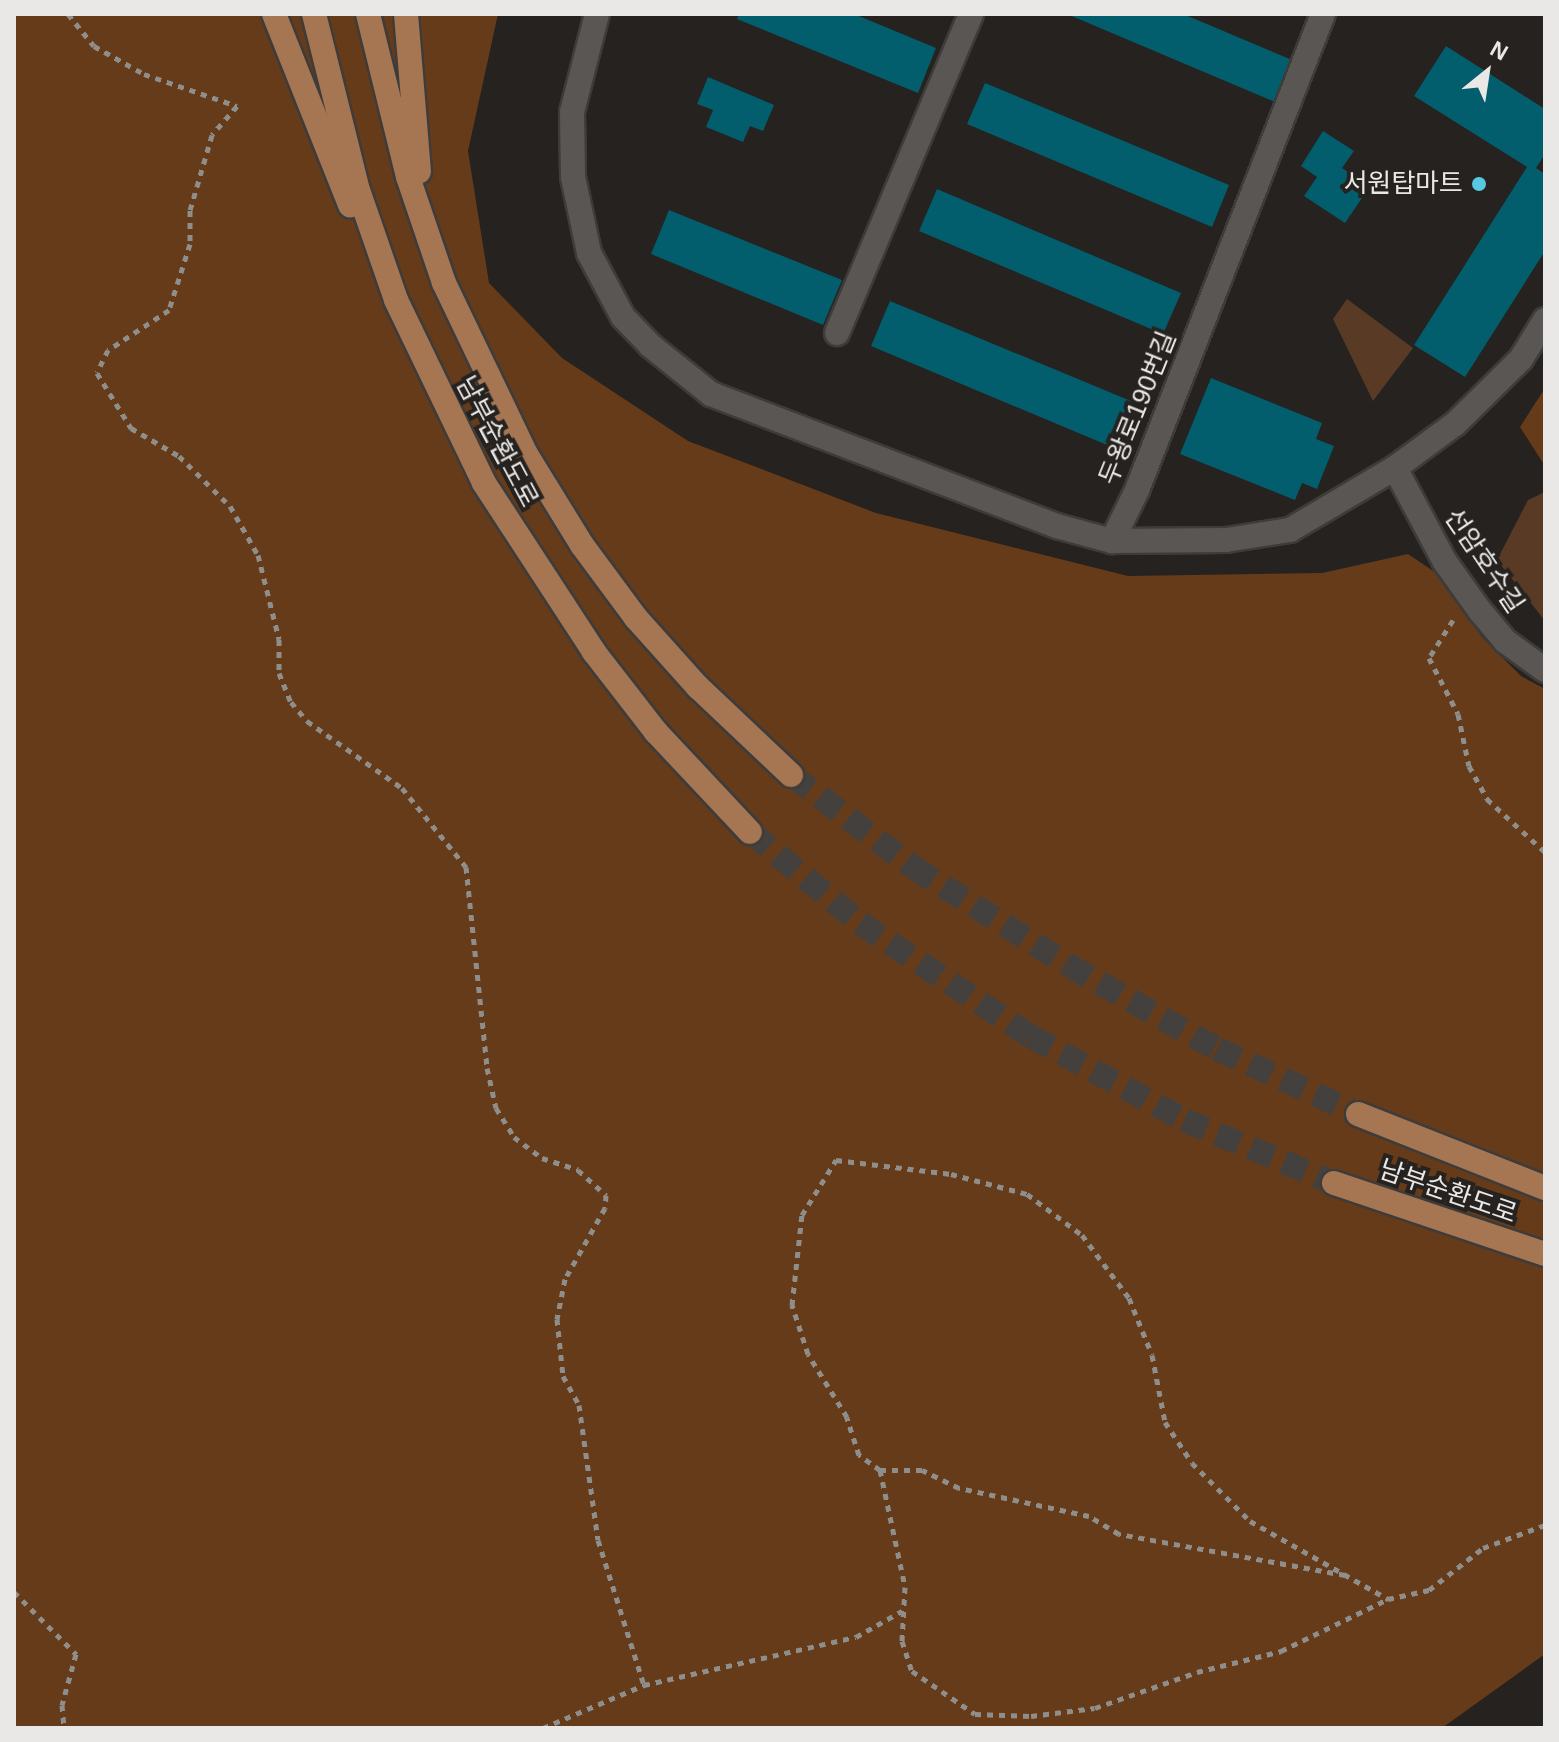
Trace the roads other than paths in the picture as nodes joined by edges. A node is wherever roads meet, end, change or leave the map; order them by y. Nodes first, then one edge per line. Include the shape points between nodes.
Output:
1 (274, 14) edge
2 (314, 14) edge
3 (368, 14) edge
4 (406, 14) edge
5 (597, 14) edge
6 (971, 14) edge
7 (1323, 14) edge
8 (444, 283) junction
9 (1545, 320) edge
10 (837, 333) dead end
11 (434, 385) junction
12 (1395, 468) junction
13 (1112, 541) junction
14 (1545, 670) edge
15 (791, 775) tunnel mouth
16 (750, 832) tunnel mouth
17 (1358, 1114) tunnel mouth
18 (1334, 1183) tunnel mouth
19 (1545, 1188) edge
20 (1545, 1254) edge

1 - 11 main road via 386,290
2 - 11 main road, 남부순환도로 via 358,190 396,300
3 - 8 main road, 남부순환도로 via 408,177
4 - 8 main road via 417,158
5 - 13 street via 572,112 573,177 589,253 623,317 642,337 679,373 711,394 1057,526
6 - 10 street
7 - 13 street, 두왕로190번길 via 1137,490
8 - 15 main road, 남부순환도로 via 526,454 582,545 636,618 698,687
9 - 12 street via 1491,393
11 - 16 main road, 남부순환도로 via 484,483 594,652 656,732
12 - 13 street via 1290,530 1226,540
12 - 14 street, 선암호수길 via 1445,562 1480,611 1505,641
17 - 19 main road, 남부순환도로
18 - 20 main road, 남부순환도로

